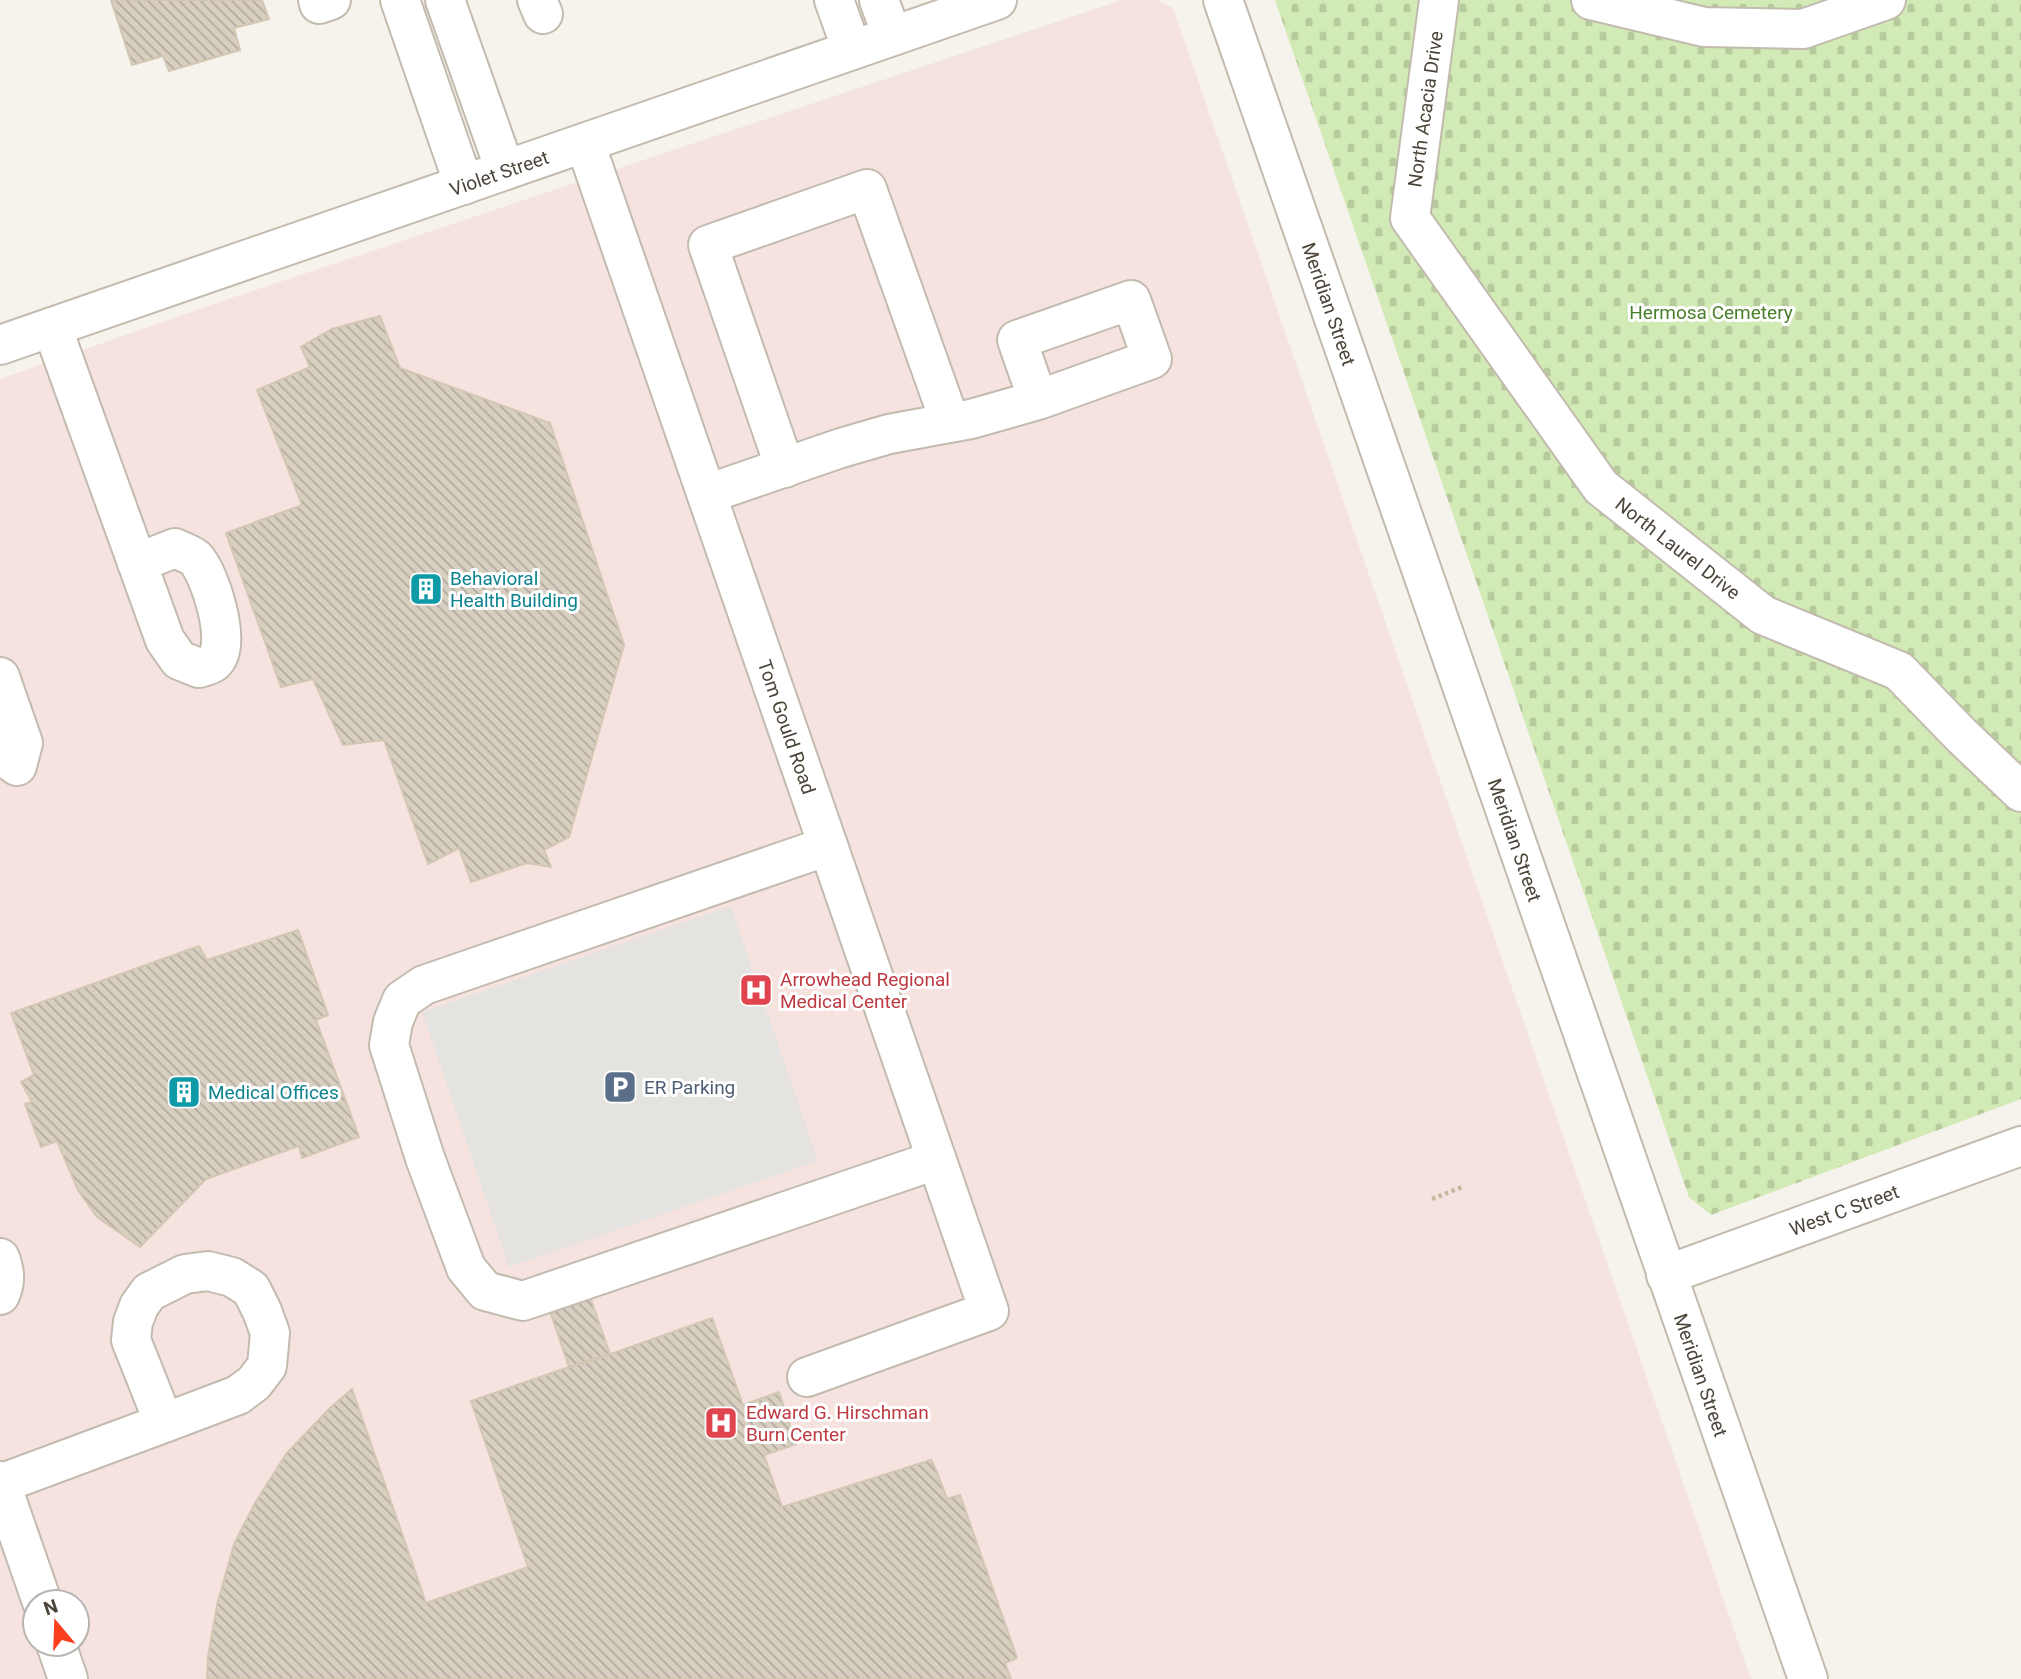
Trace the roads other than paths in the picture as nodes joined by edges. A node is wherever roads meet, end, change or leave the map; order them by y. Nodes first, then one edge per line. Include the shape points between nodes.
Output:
1 (318, 0) edge
2 (331, 0) edge
3 (400, 0) edge
4 (445, 0) edge
5 (834, 0) edge
6 (879, 0) edge
7 (997, 0) edge
8 (1223, 0) edge
9 (1439, 0) edge
10 (1591, 0) edge
11 (1886, 0) edge
12 (892, 36) junction
13 (852, 50) junction
14 (584, 143) junction
15 (505, 170) junction
16 (464, 185) junction
17 (1410, 218) joint
18 (52, 327) junction
19 (0, 345) edge
20 (1038, 400) dead end
21 (950, 422) junction
22 (785, 468) junction
23 (706, 494) junction
24 (137, 563) dead end
25 (0, 677) edge
26 (0, 753) edge
27 (2021, 792) edge
28 (828, 846) junction
29 (2021, 1146) edge
30 (936, 1160) junction
31 (0, 1258) edge
32 (1666, 1275) junction
33 (0, 1296) edge
34 (807, 1377) dead end
35 (164, 1423) dead end
36 (0, 1483) edge
37 (37, 1588) edge
38 (61, 1658) edge
39 (68, 1679) edge
40 (1808, 1679) edge

1 - 2 street via 320,4
3 - 16 street
4 - 15 street
5 - 13 street
6 - 12 street
7 - 12 street, Violet Street
8 - 32 street, Meridian Street
9 - 17 street, North Acacia Drive
10 - 11 street via 1704,27 1803,29
12 - 13 street, Violet Street
13 - 14 street, Violet Street
14 - 15 street, Violet Street
14 - 23 street, Tom Gould Road
15 - 16 street, Violet Street
16 - 18 street, Violet Street
17 - 27 street, North Laurel Drive via 1601,487 1763,615 1899,671
18 - 19 street, Violet Street
18 - 24 street
20 - 21 street
21 - 22 street via 889,434
21 - 22 street via 867,189 708,245
22 - 23 street
23 - 28 street, Tom Gould Road
25 - 26 street via 23,743 17,766
28 - 30 street, Tom Gould Road
28 - 30 street via 424,985 402,1000 389,1045 425,1158 466,1268 485,1291 523,1301
29 - 32 street, West C Street
30 - 34 street, Tom Gould Road via 989,1311
31 - 33 street via 5,1283
32 - 40 street, Meridian Street
35 - 36 street
36 - 37 street
38 - 39 street

